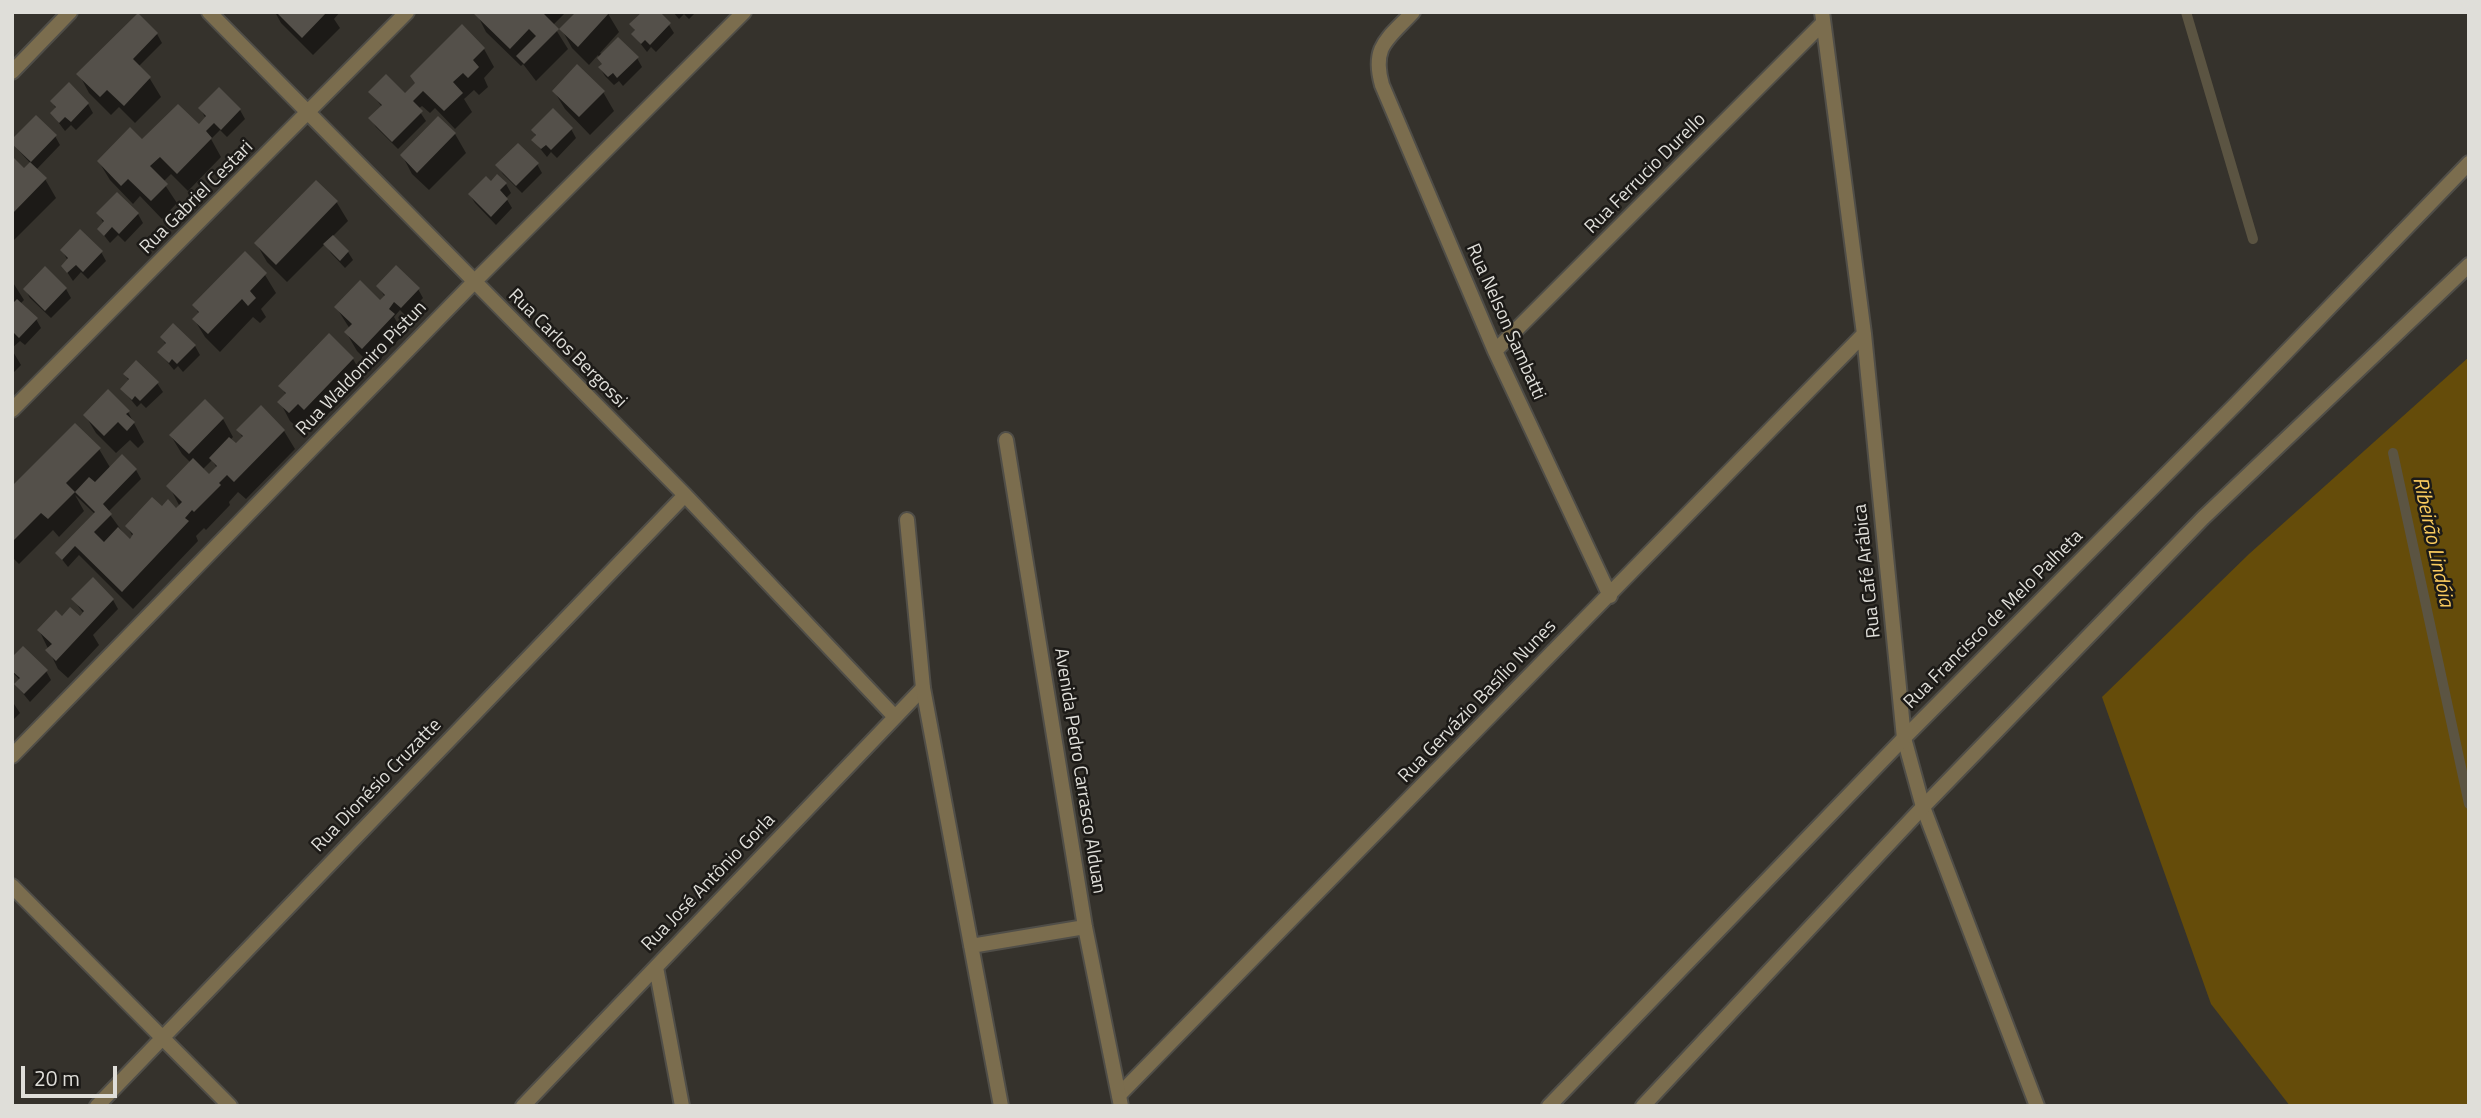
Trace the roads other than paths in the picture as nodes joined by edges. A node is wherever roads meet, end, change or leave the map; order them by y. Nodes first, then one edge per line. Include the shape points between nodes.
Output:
1 (70, 12) edge
2 (209, 12) edge
3 (407, 12) edge
4 (744, 12) edge
5 (1413, 12) edge
6 (1823, 18) edge
7 (12, 72) edge
8 (308, 114) junction
9 (2469, 163) edge
10 (2469, 265) edge
11 (474, 282) junction
12 (1864, 334) junction
13 (1495, 351) junction
14 (12, 410) edge
15 (1006, 440) dead end
16 (685, 495) junction
17 (907, 520) dead end
18 (1609, 596) junction
19 (923, 688) junction
20 (895, 716) junction
21 (1904, 738) junction
22 (12, 756) edge
23 (1923, 807) junction
24 (12, 886) edge
25 (1085, 927) junction
26 (971, 946) junction
27 (656, 967) junction
28 (162, 1037) junction
29 (1120, 1101) edge
30 (97, 1106) edge
31 (230, 1106) edge
32 (523, 1106) edge
33 (682, 1106) edge
34 (1001, 1106) edge
35 (1549, 1106) edge
36 (1643, 1106) edge
37 (2037, 1106) edge

1 - 7 street
2 - 8 street, Rua Carlos Bergossi
3 - 8 street, Rua Gabriel Cestari
4 - 11 street, Rua Waldomiro Pistun
5 - 13 street, Rua Nelson Sambatti via 1382,46 1377,58 1382,85
6 - 12 street, Rua Café Arábica
6 - 13 street, Rua Ferrucio Durello
8 - 11 street, Rua Carlos Bergossi
8 - 14 street, Rua Gabriel Cestari
9 - 21 street, Rua Francisco de Melo Palheta
10 - 23 street via 2203,518
11 - 16 street, Rua Carlos Bergossi
11 - 22 street, Rua Waldomiro Pistun
12 - 18 street, Rua Gervázio Basílio Nunes
12 - 21 street, Rua Café Arábica
13 - 18 street, Rua Nelson Sambatti
15 - 25 street, Avenida Pedro Carrasco Alduan
16 - 20 street, Rua Carlos Bergossi
16 - 28 street, Rua Dionésio Cruzatte
17 - 19 street
18 - 29 street, Rua Gervázio Basílio Nunes
19 - 20 street, Rua José Antônio Gorla
19 - 26 street
20 - 27 street, Rua José Antônio Gorla
21 - 23 street, Rua Café Arábica
21 - 35 street, Rua Francisco de Melo Palheta
23 - 36 street
23 - 37 street, Rua Café Arábica
24 - 28 street
25 - 26 street
25 - 29 street, Avenida Pedro Carrasco Alduan
26 - 34 street
27 - 32 street, Rua José Antônio Gorla
27 - 33 street
28 - 30 street, Rua Dionésio Cruzatte
28 - 31 street

